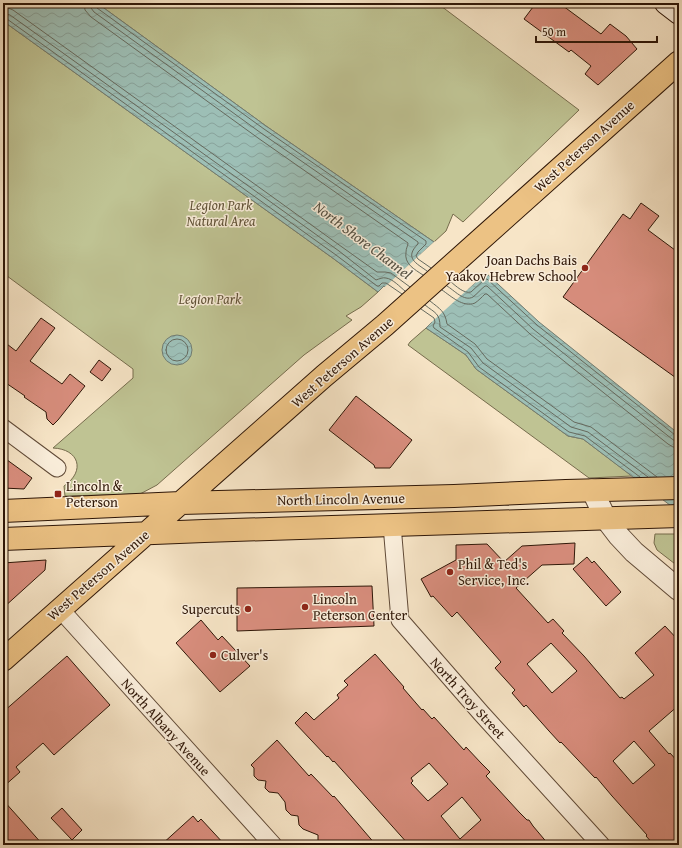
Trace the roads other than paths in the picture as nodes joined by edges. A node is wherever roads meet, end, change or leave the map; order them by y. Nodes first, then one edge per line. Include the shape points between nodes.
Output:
1 (666, 3) edge
2 (679, 13) edge
3 (679, 62) edge
4 (3, 428) edge
5 (57, 468) dead end
6 (679, 488) edge
7 (592, 490) junction
8 (181, 503) junction
9 (3, 511) edge
10 (679, 516) edge
11 (606, 519) junction
12 (392, 525) junction
13 (146, 534) junction
14 (3, 539) edge
15 (679, 590) edge
16 (60, 609) junction
17 (3, 660) edge
18 (273, 845) edge
19 (601, 845) edge

1 - 2 main road
3 - 8 main road, West Peterson Avenue
4 - 5 street
6 - 7 main road, North Lincoln Avenue
7 - 8 main road, North Lincoln Avenue
7 - 11 street
8 - 9 main road, North Lincoln Avenue
8 - 13 main road, West Peterson Avenue
10 - 11 main road, North Lincoln Avenue
11 - 12 main road, North Lincoln Avenue
11 - 15 street via 634,552
12 - 13 main road, North Lincoln Avenue
12 - 19 street, North Troy Street via 400,620
13 - 14 main road, North Lincoln Avenue
13 - 16 main road, West Peterson Avenue
16 - 17 main road, West Peterson Avenue
16 - 18 street, North Albany Avenue

